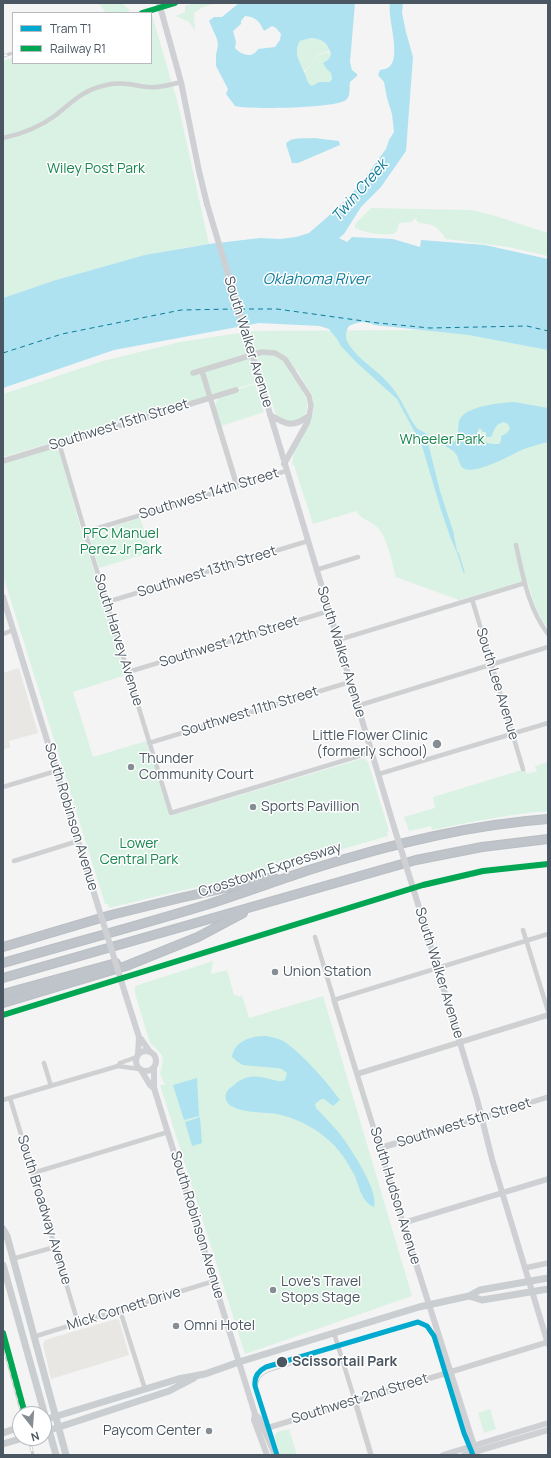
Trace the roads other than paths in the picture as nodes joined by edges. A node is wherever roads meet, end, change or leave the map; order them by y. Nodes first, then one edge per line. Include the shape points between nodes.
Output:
1 (159, 3) edge
2 (181, 82) junction
3 (3, 138) edge
4 (202, 371) junction
5 (193, 374) dead end
6 (236, 390) dead end
7 (210, 398) junction
8 (270, 415) junction
9 (309, 416) junction
10 (59, 443) junction
11 (3, 461) edge
12 (284, 464) junction
13 (286, 471) junction
14 (237, 486) junction
15 (85, 532) junction
16 (308, 541) junction
17 (516, 545) dead end
18 (358, 557) dead end
19 (316, 570) junction
20 (525, 583) junction
21 (3, 597) edge
22 (472, 599) junction
23 (107, 602) junction
24 (329, 611) junction
25 (13, 630) junction
26 (3, 634) edge
27 (548, 634) edge
28 (338, 640) junction
29 (548, 647) edge
30 (492, 665) junction
31 (128, 672) junction
32 (350, 682) junction
33 (357, 706) junction
34 (548, 723) edge
35 (512, 734) junction
36 (150, 743) junction
37 (372, 752) junction
38 (523, 769) dead end
39 (56, 771) junction
40 (378, 774) junction
41 (3, 788) edge
42 (548, 819) edge
43 (548, 839) edge
44 (78, 841) junction
45 (14, 861) dead end
46 (310, 870) junction
47 (258, 905) junction
48 (523, 930) dead end
49 (548, 934) edge
50 (315, 937) dead end
51 (526, 941) junction
52 (3, 947) edge
53 (3, 963) edge
54 (116, 963) junction
55 (437, 968) junction
56 (3, 978) edge
57 (3, 994) edge
58 (334, 1000) junction
59 (3, 1003) edge
60 (548, 1012) edge
61 (548, 1015) edge
62 (138, 1037) junction
63 (460, 1042) junction
64 (150, 1052) junction
65 (138, 1056) junction
66 (44, 1063) dead end
67 (118, 1066) junction
68 (154, 1067) junction
69 (140, 1069) junction
70 (357, 1074) junction
71 (51, 1086) junction
72 (154, 1088) junction
73 (548, 1097) edge
74 (10, 1098) junction
75 (3, 1100) edge
76 (481, 1118) junction
77 (168, 1132) junction
78 (380, 1148) junction
79 (33, 1173) junction
80 (548, 1179) edge
81 (502, 1193) junction
82 (403, 1223) junction
83 (3, 1229) edge
84 (55, 1247) junction
85 (12, 1258) junction
86 (548, 1263) edge
87 (4, 1268) edge
88 (525, 1268) junction
89 (548, 1278) edge
90 (214, 1281) junction
91 (529, 1281) junction
92 (548, 1289) edge
93 (532, 1292) junction
94 (469, 1296) junction
95 (429, 1304) junction
96 (120, 1310) junction
97 (78, 1323) junction
98 (334, 1333) junction
99 (33, 1337) junction
100 (23, 1339) junction
101 (548, 1343) edge
102 (239, 1362) junction
103 (451, 1372) junction
104 (198, 1376) junction
105 (144, 1389) junction
106 (355, 1401) junction
107 (41, 1406) edge
108 (56, 1416) junction
109 (52, 1417) edge
110 (254, 1417) junction
111 (548, 1423) edge
112 (58, 1427) junction
113 (52, 1429) edge
114 (264, 1429) junction
115 (548, 1430) edge
116 (52, 1445) edge
117 (476, 1451) edge
118 (56, 1455) edge
119 (66, 1455) edge
120 (267, 1455) edge
121 (275, 1455) edge
122 (371, 1455) edge
123 (443, 1455) edge
124 (464, 1455) edge

1 - 2 main road, South Walker Avenue
2 - 3 street via 147,87 129,84 102,86 79,96 35,128
2 - 8 main road, South Walker Avenue, bridge via 207,204
4 - 5 street
4 - 7 street
4 - 9 street, South Walker Avenue via 262,352 275,353 286,359 309,396
6 - 7 street, Southwest 15th Street
7 - 10 street, Southwest 15th Street
7 - 14 street
8 - 9 main road via 282,423 290,424
8 - 12 main road, South Walker Avenue
9 - 12 main road
10 - 11 street, Southwest 15th Street
10 - 15 street, South Harvey Avenue
12 - 13 main road, South Walker Avenue
13 - 14 street, Southwest 14th Street
13 - 16 main road, South Walker Avenue
14 - 15 street, Southwest 14th Street
15 - 23 street, South Harvey Avenue
16 - 19 main road, South Walker Avenue
16 - 23 street, Southwest 13th Street
17 - 20 street
18 - 19 street
19 - 24 main road, South Walker Avenue
20 - 22 street
20 - 27 street via 535,614
21 - 25 main road, South Robinson Avenue
22 - 28 street
22 - 30 street, South Lee Avenue
23 - 31 street, South Harvey Avenue
24 - 28 main road, South Walker Avenue
24 - 31 street, Southwest 12th Street
25 - 26 street
25 - 39 main road, South Robinson Avenue
28 - 32 main road, South Walker Avenue
29 - 30 street
30 - 33 street
30 - 35 street, South Lee Avenue
31 - 36 street, South Harvey Avenue
32 - 33 main road, South Walker Avenue
32 - 36 street, Southwest 11th Street
33 - 37 main road, South Walker Avenue
34 - 35 street
35 - 38 street, South Lee Avenue
35 - 40 street
36 - 37 street, South Harvey Avenue via 171,813
37 - 40 main road, South Walker Avenue
39 - 41 street
39 - 44 main road, South Robinson Avenue
40 - 55 main road, South Walker Avenue, bridge
42 - 46 highway, Crosstown Expressway via 505,823 434,835
43 - 47 highway, Crosstown Expressway via 441,854
44 - 45 street
44 - 54 main road, South Robinson Avenue, bridge
46 - 52 highway via 111,915
46 - 53 highway, Crosstown Expressway via 209,904
47 - 56 highway, Crosstown Expressway
47 - 59 highway via 198,937 126,966
48 - 51 street
49 - 51 street
50 - 58 street, South Hudson Avenue
51 - 55 street
51 - 60 street
54 - 57 highway
54 - 62 main road, South Robinson Avenue, bridge
55 - 58 street
55 - 63 main road, South Walker Avenue
58 - 70 street, South Hudson Avenue
61 - 63 street
62 - 64 main road, South Robinson Avenue
62 - 65 main road, South Robinson Avenue
63 - 70 street
63 - 76 main road, South Walker Avenue
64 - 65 main road via 143,1052
64 - 68 main road via 156,1058
65 - 67 street
65 - 69 main road via 136,1063
66 - 71 street
67 - 69 street
67 - 71 street
68 - 69 main road via 148,1071
68 - 72 main road, South Robinson Avenue
69 - 72 main road, South Robinson Avenue
70 - 78 street, South Hudson Avenue
71 - 74 street
72 - 77 main road, South Robinson Avenue
73 - 76 street, Southwest 5th Street
74 - 75 street
74 - 79 street, South Broadway Avenue
76 - 78 main road, Southwest 5th Street
76 - 81 main road, South Walker Avenue
77 - 79 street
77 - 90 main road, South Robinson Avenue
78 - 82 street, South Hudson Avenue
79 - 84 street, South Broadway Avenue
80 - 81 main road
81 - 82 main road
81 - 88 main road, South Walker Avenue
82 - 95 main road, South Hudson Avenue
83 - 85 main road
84 - 85 street
84 - 97 street, South Broadway Avenue
85 - 87 main road
85 - 99 main road
86 - 88 street
87 - 100 main road
88 - 91 main road, South Walker Avenue
89 - 91 main road
90 - 96 street, Mick Cornett Drive
90 - 102 main road, South Robinson Avenue
91 - 93 main road, South Walker Avenue
91 - 94 main road via 480,1290
92 - 93 main road
93 - 94 main road via 482,1300
93 - 101 main road, South Walker Avenue
94 - 95 main road
95 - 98 main road
95 - 103 main road, South Hudson Avenue
96 - 97 street, Mick Cornett Drive
96 - 105 street
97 - 99 street, Mick Cornett Drive
98 - 102 main road
98 - 106 street
99 - 100 street
99 - 108 main road
100 - 107 main road
101 - 103 street, Southwest 2nd Street
102 - 104 main road
102 - 110 main road, South Robinson Avenue
103 - 106 street, Southwest 2nd Street
103 - 117 main road, South Hudson Avenue
104 - 105 main road
104 - 112 main road via 180,1386
105 - 108 main road
106 - 114 street, Southwest 2nd Street
106 - 122 street
108 - 109 main road
108 - 112 main road
110 - 114 main road via 259,1418
110 - 120 main road
111 - 117 main road
112 - 113 main road
112 - 119 main road
114 - 121 main road
115 - 117 main road
116 - 118 main road
117 - 123 main road
117 - 124 main road

